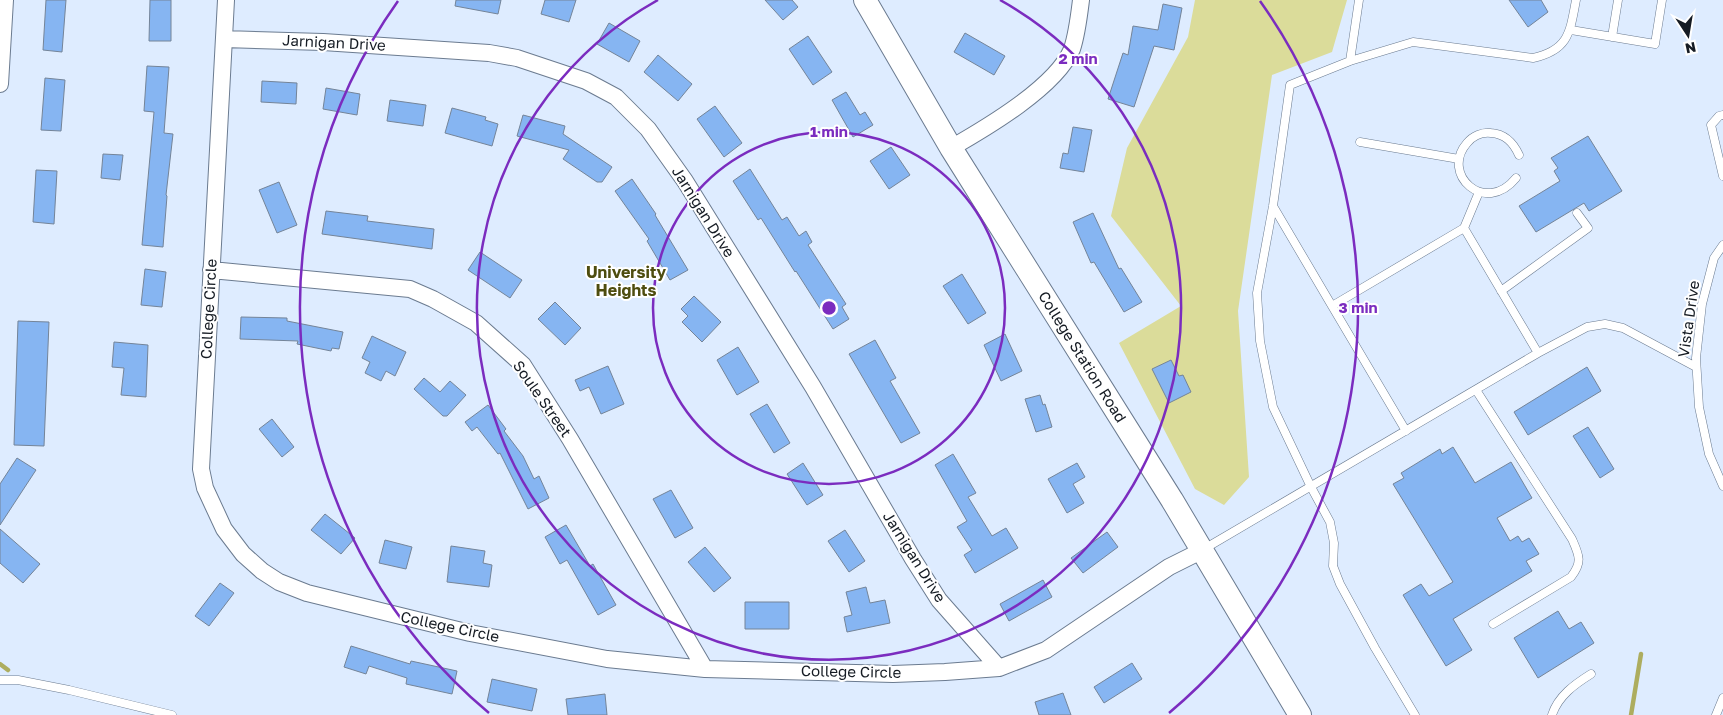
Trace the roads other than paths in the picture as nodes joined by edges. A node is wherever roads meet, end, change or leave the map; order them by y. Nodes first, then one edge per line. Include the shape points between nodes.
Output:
1 (5, 0) edge
2 (226, 0) edge
3 (865, 0) edge
4 (1081, 0) edge
5 (1359, 0) edge
6 (1576, 0) edge
7 (1618, 0) edge
8 (1662, 0) edge
9 (1571, 30) junction
10 (1612, 37) junction
11 (224, 39) junction
12 (1350, 60) junction
13 (0, 84) edge
14 (1723, 115) edge
15 (1360, 142) dead end
16 (951, 148) junction
17 (1519, 155) dead end
18 (1459, 160) junction
19 (1723, 176) edge
20 (1516, 178) dead end
21 (1479, 192) junction
22 (1273, 206) junction
23 (1577, 214) dead end
24 (1464, 228) junction
25 (1723, 245) edge
26 (210, 270) junction
27 (1501, 291) junction
28 (1332, 306) junction
29 (1538, 353) junction
30 (1696, 367) junction
31 (1476, 390) junction
32 (1406, 431) junction
33 (1723, 486) edge
34 (1311, 487) junction
35 (1203, 550) junction
36 (1492, 624) dead end
37 (999, 668) junction
38 (705, 669) junction
39 (1591, 674) dead end
40 (0, 680) edge
41 (1723, 698) edge
42 (172, 715) edge
43 (1300, 715) edge
44 (1415, 715) edge
45 (1552, 715) edge
46 (1716, 715) edge

1 - 13 street
2 - 11 street, College Circle
3 - 16 main road, College Station Road
4 - 16 street via 1072,49 1058,72 1048,83 983,130
5 - 12 lane
6 - 9 lane
7 - 10 lane
8 - 10 lane via 1655,44
9 - 10 lane
9 - 12 lane via 1561,46 1548,55 1533,58 1413,42
11 - 26 street, College Circle
11 - 37 street, Jarnigan Drive via 489,53 517,58 586,81 616,97 648,129 685,181 813,387 939,600
12 - 22 lane via 1290,85
14 - 19 lane via 1711,125
15 - 18 lane
16 - 35 main road, College Station Road
17 - 18 lane via 1507,138 1497,133 1486,133 1468,141
18 - 21 lane via 1464,180
20 - 21 lane via 1500,192
21 - 24 lane
22 - 28 lane
22 - 34 lane via 1257,293 1260,342 1273,407
23 - 27 lane via 1588,228
24 - 27 lane
24 - 28 lane
25 - 30 lane, Vista Drive via 1714,258 1702,304
26 - 38 street, Soule Street via 410,290 433,298 476,323 523,365
26 - 38 street, College Circle via 201,469 205,488 224,529 243,554 262,571 306,593 470,633 607,659
27 - 29 lane
28 - 32 lane
29 - 30 lane via 1580,329 1605,324 1623,328
29 - 31 lane
30 - 33 lane, Vista Drive via 1699,407 1709,454
31 - 32 lane
31 - 36 lane via 1579,554 1578,568 1571,577
32 - 34 lane
34 - 35 lane
34 - 44 lane via 1333,532 1333,566 1340,584
35 - 37 street, College Circle via 1169,567 1046,650
35 - 43 main road, College Station Road
37 - 38 street, College Circle via 893,674
39 - 45 lane via 1563,696
40 - 42 lane via 18,680 69,690
41 - 46 lane

